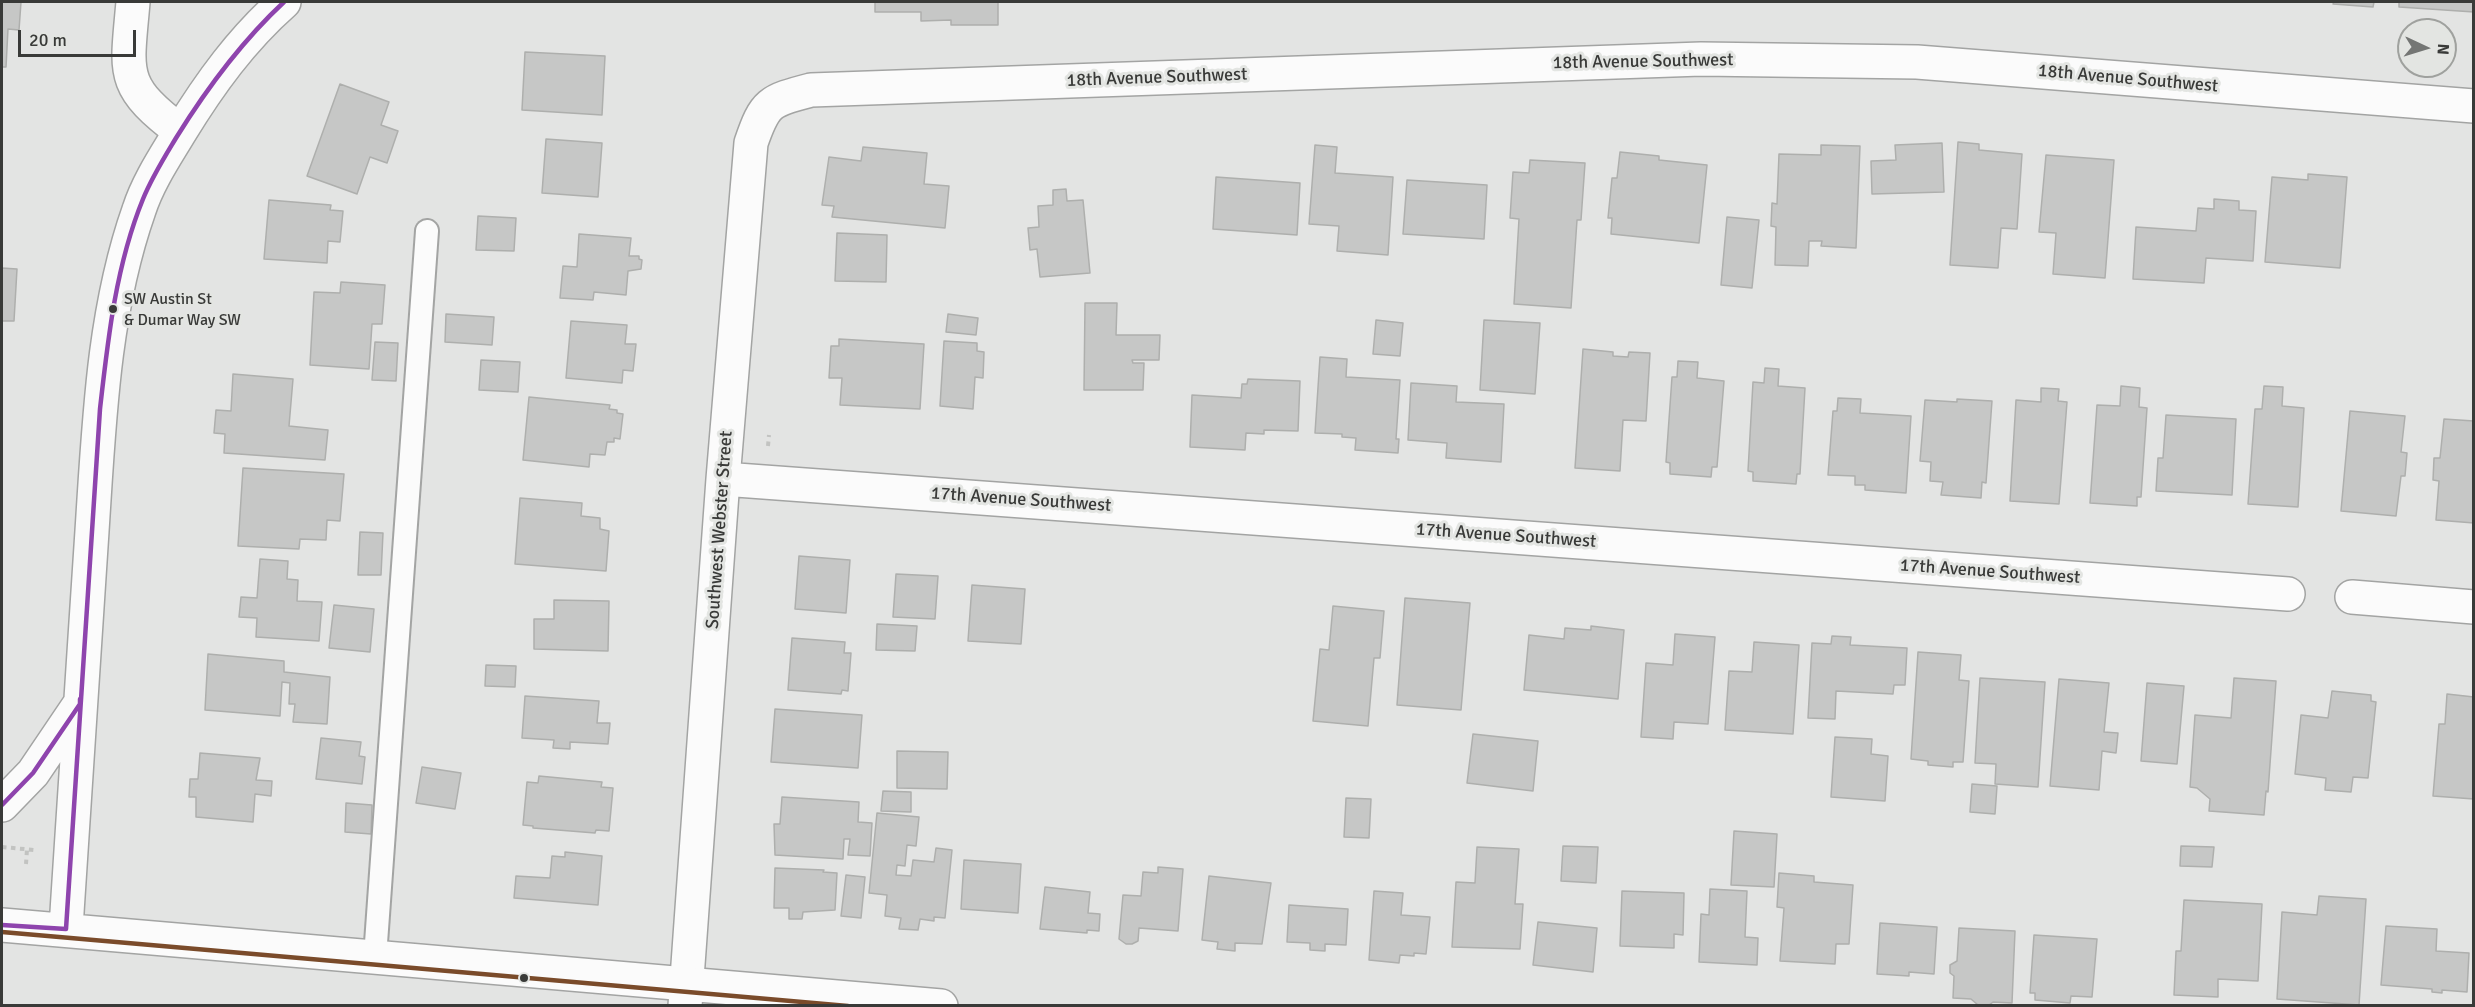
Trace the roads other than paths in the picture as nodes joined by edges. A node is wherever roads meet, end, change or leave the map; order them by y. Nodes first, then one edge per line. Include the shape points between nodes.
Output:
1 (133, 2) edge
2 (284, 2) edge
3 (811, 90) joint
4 (2474, 106) edge
5 (180, 131) junction
6 (427, 231) dead end
7 (723, 479) junction
8 (2288, 594) dead end
9 (2352, 597) dead end
10 (2474, 607) edge
11 (80, 704) junction
12 (2, 805) edge
13 (2, 924) edge
14 (66, 929) junction
15 (375, 957) junction
16 (686, 995) edge
17 (941, 1005) edge

1 - 5 street via 128,66 135,87 152,110
2 - 5 street via 223,66
3 - 4 street, 18th Avenue Southwest via 1701,58 1917,62
3 - 7 street, Southwest Webster Street via 777,99 760,115 751,143
5 - 11 street via 139,209 116,292 100,406
6 - 15 lane
7 - 8 street, 17th Avenue Southwest
7 - 16 street, Southwest Webster Street
9 - 10 street
11 - 12 street via 33,773
11 - 14 street
13 - 14 street
14 - 15 street
15 - 16 street
16 - 17 street

